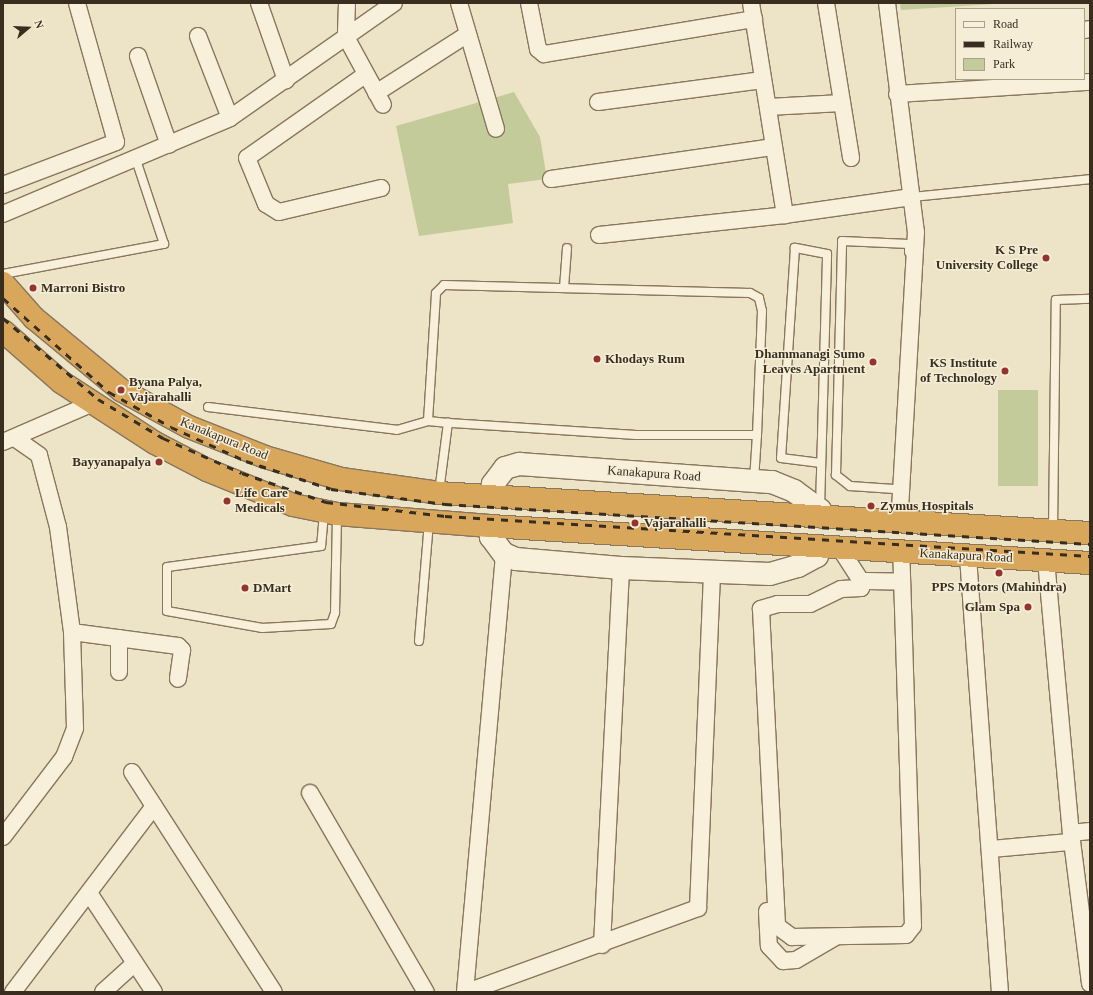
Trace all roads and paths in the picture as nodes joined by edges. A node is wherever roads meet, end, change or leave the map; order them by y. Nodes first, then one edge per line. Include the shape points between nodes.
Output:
1 (76, 3) edge
2 (259, 3) edge
3 (347, 3) edge
4 (394, 3) edge
5 (459, 3) edge
6 (529, 3) edge
7 (751, 3) edge
8 (826, 3) edge
9 (887, 3) edge
10 (754, 20) junction
11 (468, 34) junction
12 (198, 36) dead end
13 (346, 37) junction
14 (138, 56) dead end
15 (365, 75) junction
16 (286, 80) junction
17 (763, 80) junction
18 (1090, 82) edge
19 (897, 94) junction
20 (598, 102) dead end
21 (842, 103) junction
22 (768, 107) junction
23 (230, 118) junction
24 (496, 129) dead end
25 (169, 145) junction
26 (774, 147) junction
27 (850, 158) dead end
28 (136, 160) junction
29 (58, 166) junction
30 (551, 179) dead end
31 (1090, 179) edge
32 (3, 185) edge
33 (67, 185) junction
34 (381, 188) dead end
35 (911, 197) junction
36 (3, 214) edge
37 (785, 215) junction
38 (599, 235) dead end
39 (567, 248) dead end
40 (3, 274) edge
41 (3, 283) edge
42 (564, 288) junction
43 (1090, 299) edge
44 (3, 331) edge
45 (91, 404) junction
46 (208, 407) dead end
47 (428, 420) junction
48 (448, 423) junction
49 (756, 435) junction
50 (9, 440) edge
51 (821, 463) junction
52 (754, 481) junction
53 (894, 489) junction
54 (439, 493) junction
55 (486, 496) junction
56 (331, 512) junction
57 (821, 514) junction
58 (429, 521) junction
59 (895, 523) junction
60 (485, 526) junction
61 (1053, 531) junction
62 (1090, 534) edge
63 (818, 549) junction
64 (841, 550) junction
65 (901, 552) junction
66 (504, 554) junction
67 (968, 557) junction
68 (1046, 560) junction
69 (1090, 563) edge
70 (621, 568) junction
71 (712, 573) junction
72 (861, 581) junction
73 (900, 582) junction
74 (72, 632) junction
75 (119, 638) junction
76 (419, 641) dead end
77 (119, 672) dead end
78 (178, 679) dead end
79 (132, 772) dead end
80 (770, 790) junction
81 (310, 793) dead end
82 (154, 806) junction
83 (1090, 831) edge
84 (3, 837) edge
85 (1071, 837) junction
86 (991, 849) junction
87 (765, 880) dead end
88 (89, 893) junction
89 (766, 904) dead end
90 (836, 936) junction
91 (602, 945) junction
92 (136, 963) junction
93 (1090, 984) edge
94 (12, 992) edge
95 (103, 992) edge
96 (154, 992) edge
97 (274, 992) edge
98 (426, 992) edge
99 (466, 992) edge
100 (1000, 992) edge

1 - 29 street via 117,139 114,144
2 - 16 street
3 - 13 street
4 - 13 street
5 - 11 street
6 - 10 street via 538,49 544,54
7 - 10 street
8 - 21 street
9 - 19 street
10 - 17 street
11 - 15 street via 379,99
11 - 24 street
12 - 23 street
13 - 15 street
13 - 16 street
14 - 25 street
15 - 34 street via 247,158 266,204 279,212
16 - 23 street
17 - 20 street
17 - 22 street
18 - 19 street
19 - 35 street
21 - 22 street
21 - 27 street
22 - 26 street
23 - 25 street
25 - 28 street
26 - 30 street
26 - 37 street
28 - 33 street
28 - 40 lane via 164,244
29 - 32 street
29 - 33 street
31 - 35 lane
33 - 36 street
35 - 37 street
35 - 59 street via 916,232
37 - 38 street
39 - 42 lane
41 - 54 highway, Kanakapura Road via 34,318 112,384 189,427 265,457 341,479
42 - 47 lane via 451,284 439,288
42 - 49 lane via 750,293 759,298 762,311
43 - 61 lane via 1056,300
44 - 45 highway, Kanakapura Road
45 - 50 street
45 - 56 highway, Kanakapura Road via 207,470 293,504
46 - 47 lane via 397,430
47 - 48 lane
48 - 49 lane via 636,435
48 - 54 lane
49 - 52 lane
50 - 74 street via 36,452 41,462 58,527
51 - 51 lane via 828,254 795,248 780,458
51 - 57 lane
52 - 55 street, Kanakapura Road via 518,464 505,468
52 - 57 street, Kanakapura Road via 772,482 794,490
53 - 53 lane via 909,244 842,241 836,475 850,486
53 - 59 lane
54 - 55 highway, Kanakapura Road
55 - 57 highway, Kanakapura Road
55 - 60 highway
56 - 56 lane via 335,613 331,624 262,628 167,611 167,567 321,546
56 - 58 highway, Kanakapura Road
57 - 59 highway, Kanakapura Road
58 - 60 highway, Kanakapura Road
58 - 76 lane
59 - 61 highway, Kanakapura Road
60 - 63 highway, Kanakapura Road
60 - 66 street
61 - 62 highway, Kanakapura Road
63 - 64 highway, Kanakapura Road
63 - 71 street via 817,556 798,566 770,574
64 - 65 highway, Kanakapura Road
64 - 72 street
65 - 67 highway, Kanakapura Road
65 - 73 street
66 - 70 street via 516,559
66 - 99 street
67 - 68 highway, Kanakapura Road
67 - 86 street
68 - 69 highway, Kanakapura Road
68 - 85 street
70 - 71 street
70 - 91 street
71 - 91 street via 698,908
72 - 73 street
72 - 80 street via 861,588 841,589 810,604 778,604 761,609
73 - 90 street via 913,926 906,935
74 - 75 street
74 - 84 street via 75,728 64,757
75 - 77 street
75 - 78 street via 178,646 182,650
79 - 82 street
80 - 87 street via 761,804
80 - 90 street via 777,926 792,937
81 - 98 street
82 - 88 street
82 - 97 street
83 - 85 street
85 - 86 street
85 - 93 street
86 - 100 street
88 - 92 street
88 - 94 street
89 - 90 street via 769,946 783,961 796,960
91 - 99 street
92 - 95 street
92 - 96 street

